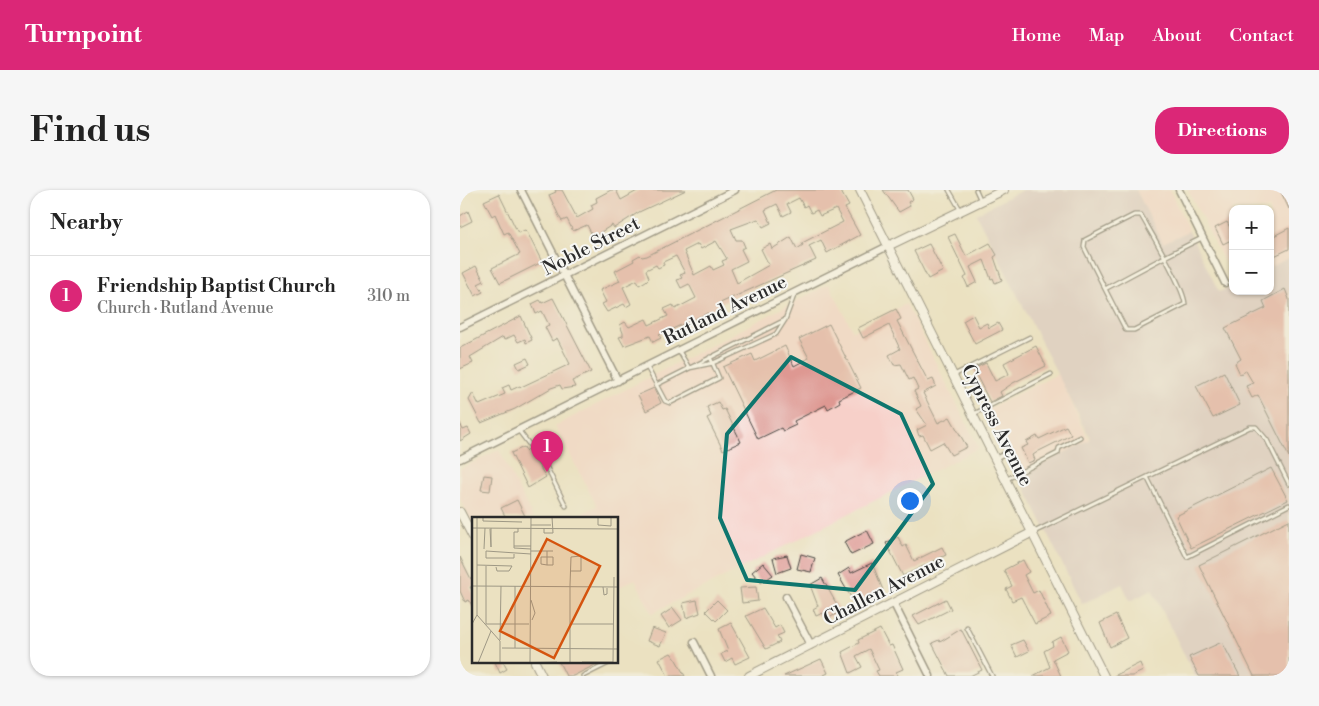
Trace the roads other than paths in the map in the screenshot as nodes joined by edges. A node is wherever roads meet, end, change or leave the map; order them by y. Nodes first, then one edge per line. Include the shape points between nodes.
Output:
1 (464, 190) edge
2 (521, 190) edge
3 (735, 190) edge
4 (860, 190) edge
5 (948, 190) edge
6 (976, 190) edge
7 (1004, 190) edge
8 (1180, 190) edge
9 (460, 192) edge
10 (982, 201) junction
11 (962, 211) junction
12 (1202, 238) junction
13 (888, 246) junction
14 (1164, 258) junction
15 (565, 276) junction
16 (1225, 283) dead end
17 (1105, 288) junction
18 (795, 293) junction
19 (785, 320) junction
20 (460, 327) edge
21 (1030, 336) dead end
22 (679, 351) junction
23 (710, 357) junction
24 (714, 364) junction
25 (646, 367) junction
26 (689, 368) junction
27 (1052, 374) dead end
28 (954, 375) junction
29 (618, 381) junction
30 (656, 385) junction
31 (973, 414) junction
32 (518, 430) junction
33 (1080, 437) dead end
34 (996, 458) junction
35 (460, 459) edge
36 (1016, 466) dead end
37 (1147, 477) junction
38 (1006, 479) junction
39 (1289, 484) edge
40 (1289, 505) edge
41 (566, 506) dead end
42 (460, 512) edge
43 (1033, 532) junction
44 (472, 535) edge
45 (786, 597) dead end
46 (894, 604) junction
47 (967, 628) dead end
48 (694, 642) dead end
49 (811, 646) junction
50 (609, 663) edge
51 (764, 673) edge
52 (541, 674) edge
53 (532, 676) edge
54 (583, 676) edge
55 (711, 676) edge
56 (749, 676) edge
57 (930, 676) edge
58 (992, 676) edge
59 (1104, 676) edge

1 - 9 street
2 - 15 street
3 - 15 street, Noble Street
4 - 13 street, Cypress Avenue
5 - 11 lane
6 - 10 lane
7 - 10 street, Rutland Avenue
8 - 12 street
10 - 11 street, Rutland Avenue
11 - 13 street, Rutland Avenue
12 - 14 lane
12 - 16 street
13 - 18 street, Rutland Avenue
13 - 28 street, Cypress Avenue
14 - 17 lane
14 - 17 lane via 1185,304 1134,330 1126,330
14 - 17 lane via 1141,215 1134,215 1085,240 1084,247
15 - 20 street, Noble Street
15 - 29 street
18 - 19 lane
18 - 22 street, Rutland Avenue
19 - 23 lane
19 - 24 lane via 776,334
21 - 28 lane
22 - 25 street, Rutland Avenue
22 - 26 lane
23 - 24 lane
23 - 26 lane
24 - 26 lane
24 - 30 lane via 719,378 670,403 664,400
25 - 29 street, Rutland Avenue
25 - 30 lane
26 - 30 lane
27 - 31 lane
28 - 31 street, Cypress Avenue
29 - 32 street, Rutland Avenue
31 - 34 street, Cypress Avenue
32 - 35 street, Rutland Avenue
32 - 41 lane via 547,468
33 - 38 lane via 1059,448 1058,453
34 - 36 lane via 1008,452
34 - 38 street, Cypress Avenue
37 - 39 lane via 1250,427 1256,428 1267,440
37 - 40 lane via 1187,558
37 - 43 lane
38 - 43 street, Cypress Avenue
42 - 44 street
43 - 46 street, Challen Avenue
43 - 59 street, Cypress Avenue
45 - 49 street
46 - 49 street, Challen Avenue
46 - 57 street
47 - 58 lane
48 - 55 street
49 - 51 street, Challen Avenue
50 - 54 lane
51 - 56 street, Challen Avenue
52 - 53 street

